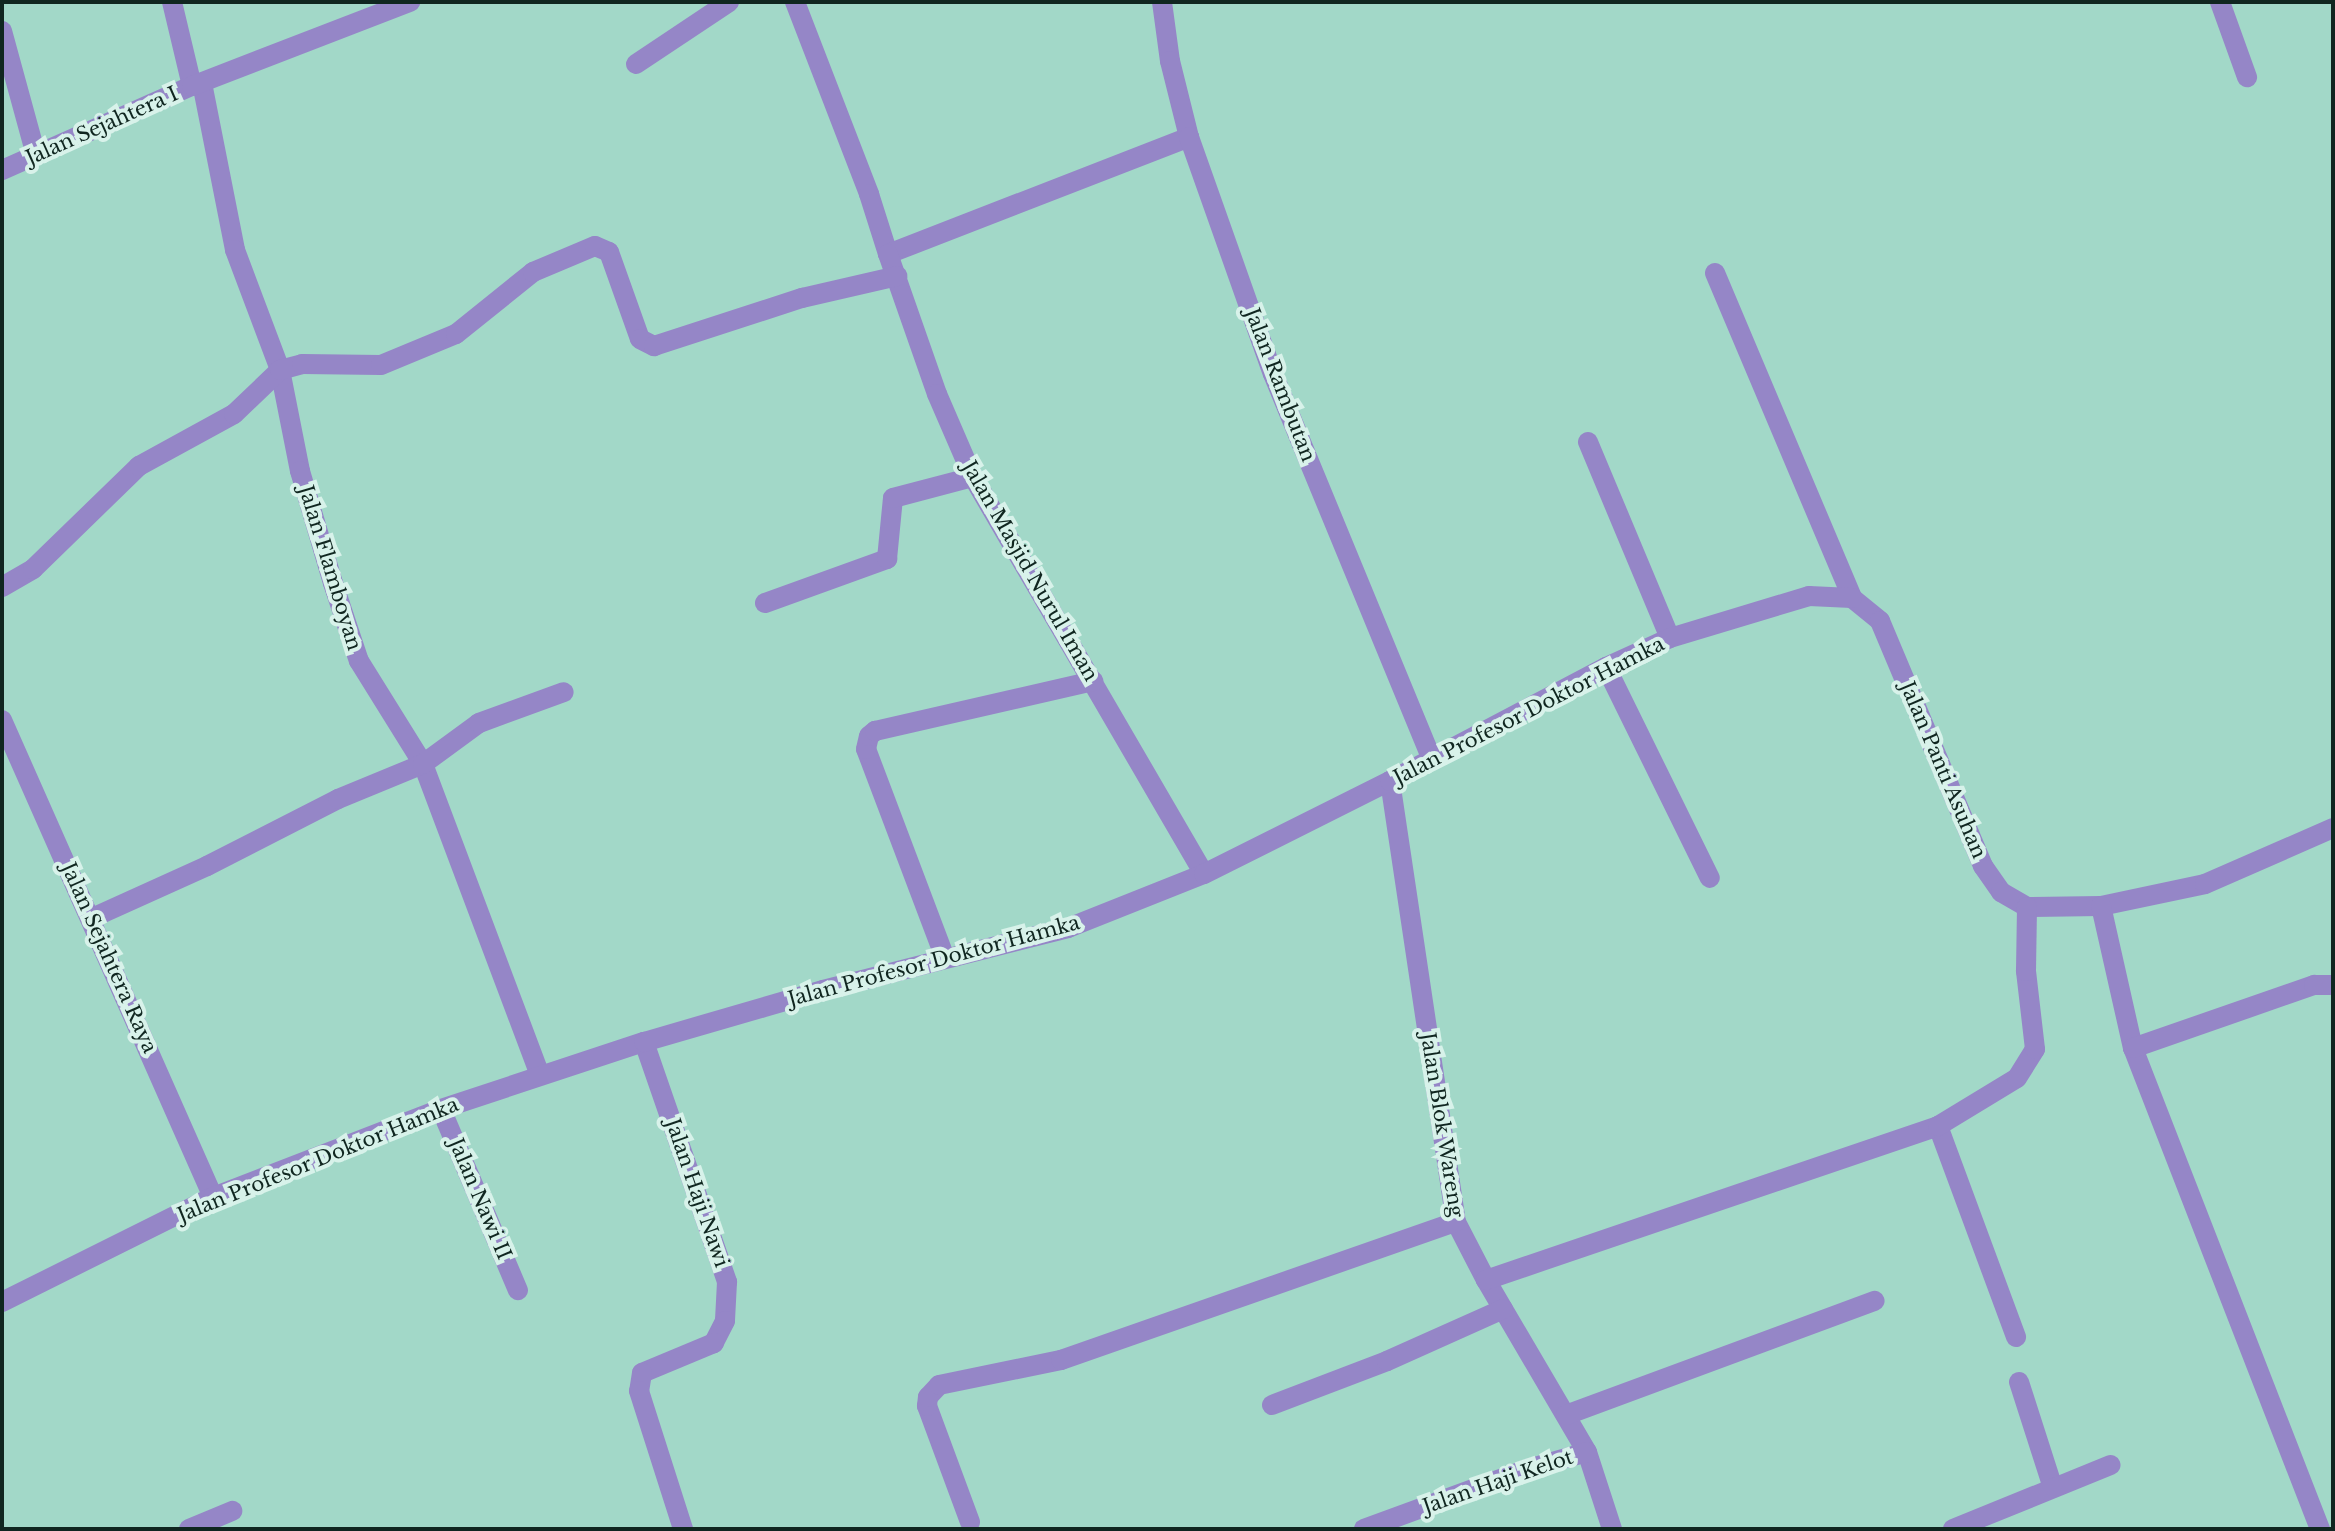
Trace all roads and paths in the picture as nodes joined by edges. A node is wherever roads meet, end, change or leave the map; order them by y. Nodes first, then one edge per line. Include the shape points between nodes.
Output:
1 (172, 2) edge
2 (410, 2) edge
3 (729, 2) edge
4 (795, 2) edge
5 (1162, 2) edge
6 (2220, 2) edge
7 (2, 31) edge
8 (636, 64) dead end
9 (2247, 77) dead end
10 (197, 85) junction
11 (1189, 137) junction
12 (36, 155) junction
13 (2, 170) edge
14 (888, 254) junction
15 (1715, 273) dead end
16 (897, 276) junction
17 (280, 370) junction
18 (1588, 442) dead end
19 (973, 477) junction
20 (2, 587) edge
21 (1852, 598) junction
22 (765, 603) dead end
23 (1670, 638) junction
24 (1606, 667) junction
25 (1093, 681) junction
26 (564, 692) dead end
27 (2, 720) edge
28 (1431, 757) junction
29 (423, 764) junction
30 (1390, 781) junction
31 (2333, 828) edge
32 (1204, 874) junction
33 (1710, 878) dead end
34 (2101, 906) junction
35 (2027, 907) junction
36 (92, 918) junction
37 (945, 958) junction
38 (2333, 985) edge
39 (644, 1042) junction
40 (2133, 1048) junction
41 (540, 1075) junction
42 (441, 1109) junction
43 (1938, 1126) junction
44 (213, 1197) junction
45 (1456, 1222) junction
46 (1486, 1280) junction
47 (518, 1290) dead end
48 (1875, 1301) dead end
49 (2, 1302) edge
50 (1503, 1309) junction
51 (2016, 1337) dead end
52 (2019, 1382) dead end
53 (1272, 1405) dead end
54 (1566, 1415) junction
55 (1587, 1452) junction
56 (2111, 1465) dead end
57 (2053, 1488) junction
58 (232, 1511) dead end
59 (970, 1522) dead end
60 (189, 1529) edge
61 (683, 1529) edge
62 (1364, 1529) edge
63 (1612, 1529) edge
64 (1953, 1529) edge
65 (2320, 1529) edge

1 - 10 street, Jalan Flamboyan
2 - 10 street, Jalan Sejahtera I
3 - 8 street
4 - 14 street, Jalan Masjid Nurul Iman
5 - 11 street, Jalan Rambutan
6 - 9 street
7 - 12 street
10 - 12 street, Jalan Sejahtera I
10 - 17 street, Jalan Flamboyan via 235,250
11 - 14 street
11 - 28 street, Jalan Rambutan via 1273,374
12 - 13 street, Jalan Sejahtera I
14 - 16 street, Jalan Masjid Nurul Iman
15 - 21 street
16 - 17 street via 802,298 654,346 640,339 609,252 595,246 533,272 456,334 381,365 302,364
16 - 19 street, Jalan Masjid Nurul Iman via 937,394
17 - 20 street via 234,414 139,466 33,569
17 - 29 street, Jalan Flamboyan via 300,471 359,661
18 - 23 street
19 - 22 street via 893,498 887,559
19 - 25 street, Jalan Masjid Nurul Iman
21 - 23 street, Jalan Profesor Doktor Hamka via 1809,596
21 - 35 street, Jalan Panti Asuhan via 1880,621 1983,866 2001,892
23 - 24 street, Jalan Profesor Doktor Hamka
24 - 28 street, Jalan Profesor Doktor Hamka
24 - 33 street
25 - 32 street, Jalan Masjid Nurul Iman
25 - 37 street via 869,736 866,749
26 - 29 street via 479,723
27 - 36 street, Jalan Sejahtera Raya
28 - 30 street, Jalan Profesor Doktor Hamka
29 - 36 street via 338,799
29 - 41 street, Jalan Flamboyan
30 - 32 street, Jalan Profesor Doktor Hamka
30 - 45 street, Jalan Blok Wareng
31 - 34 street via 2205,884
32 - 37 street, Jalan Profesor Doktor Hamka via 1068,928
34 - 35 street
34 - 40 street
35 - 43 street via 2026,971 2035,1049 2017,1078
36 - 44 street, Jalan Sejahtera Raya
37 - 39 street, Jalan Profesor Doktor Hamka
38 - 40 street via 2314,985
39 - 41 street, Jalan Profesor Doktor Hamka
39 - 61 street, Jalan Haji Nawi via 727,1282 725,1321 714,1343 642,1373 639,1391
40 - 65 street
41 - 42 street, Jalan Profesor Doktor Hamka
42 - 44 street, Jalan Profesor Doktor Hamka
42 - 47 street, Jalan Nawi II
43 - 46 street
43 - 51 street
44 - 49 street, Jalan Profesor Doktor Hamka
45 - 46 street, Jalan Blok Wareng
45 - 59 street via 1061,1360 939,1385 927,1406
46 - 50 street, Jalan Blok Wareng
48 - 54 street
50 - 53 street
50 - 54 street, Jalan Blok Wareng
52 - 57 street
54 - 55 street, Jalan Blok Wareng
55 - 62 street, Jalan Haji Kelot
55 - 63 street, Jalan Blok Wareng
56 - 57 street
57 - 64 street
58 - 60 street

